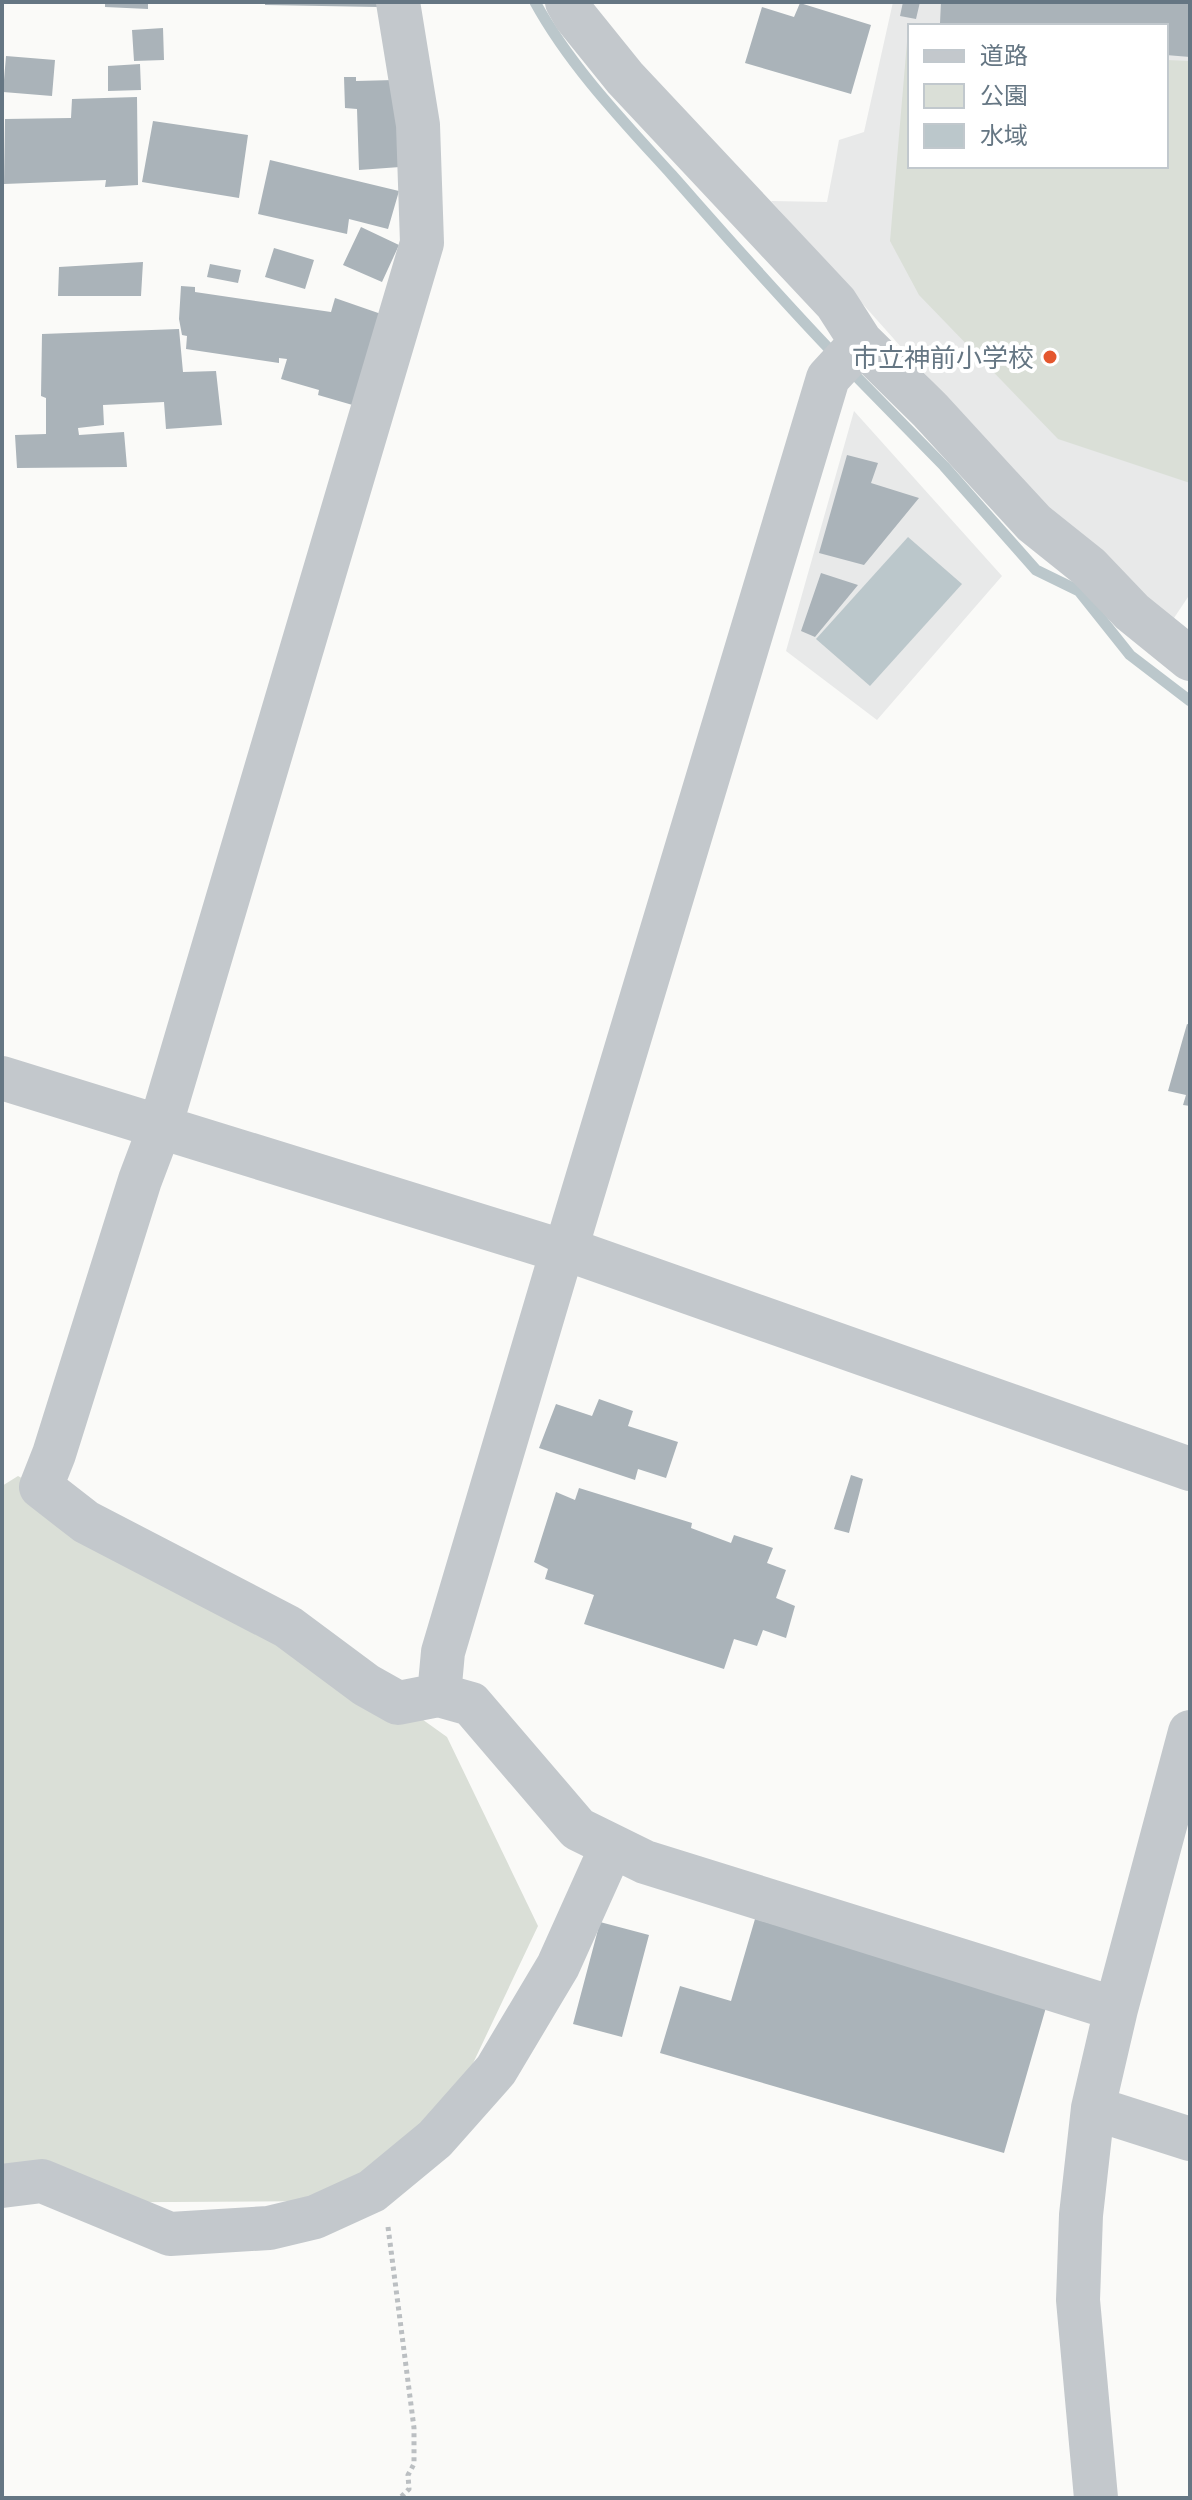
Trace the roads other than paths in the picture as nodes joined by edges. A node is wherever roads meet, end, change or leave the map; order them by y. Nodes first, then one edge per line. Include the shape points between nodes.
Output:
1 (398, 2) edge
2 (567, 2) edge
3 (860, 343) junction
4 (1190, 659) edge
5 (2, 1078) edge
6 (160, 1127) junction
7 (564, 1250) junction
8 (1190, 1469) edge
9 (439, 1695) junction
10 (1190, 1732) edge
11 (611, 1848) junction
12 (1116, 2009) junction
13 (1093, 2108) junction
14 (1190, 2139) edge
15 (2, 2186) edge
16 (1096, 2498) edge

1 - 6 street via 418,125 422,243
2 - 3 street via 625,78 836,303
3 - 4 street via 1034,523
3 - 7 street via 828,378
5 - 6 street
6 - 7 street
6 - 9 street via 41,1487 86,1522 288,1627 398,1703
7 - 8 street
7 - 9 street via 443,1652
9 - 11 street via 471,1704 578,1829
10 - 12 street
11 - 12 street
11 - 15 street via 558,1966 496,2070 435,2139 372,2191 284,2225 170,2234 42,2181
12 - 13 street
13 - 14 street
13 - 16 street via 1078,2300

